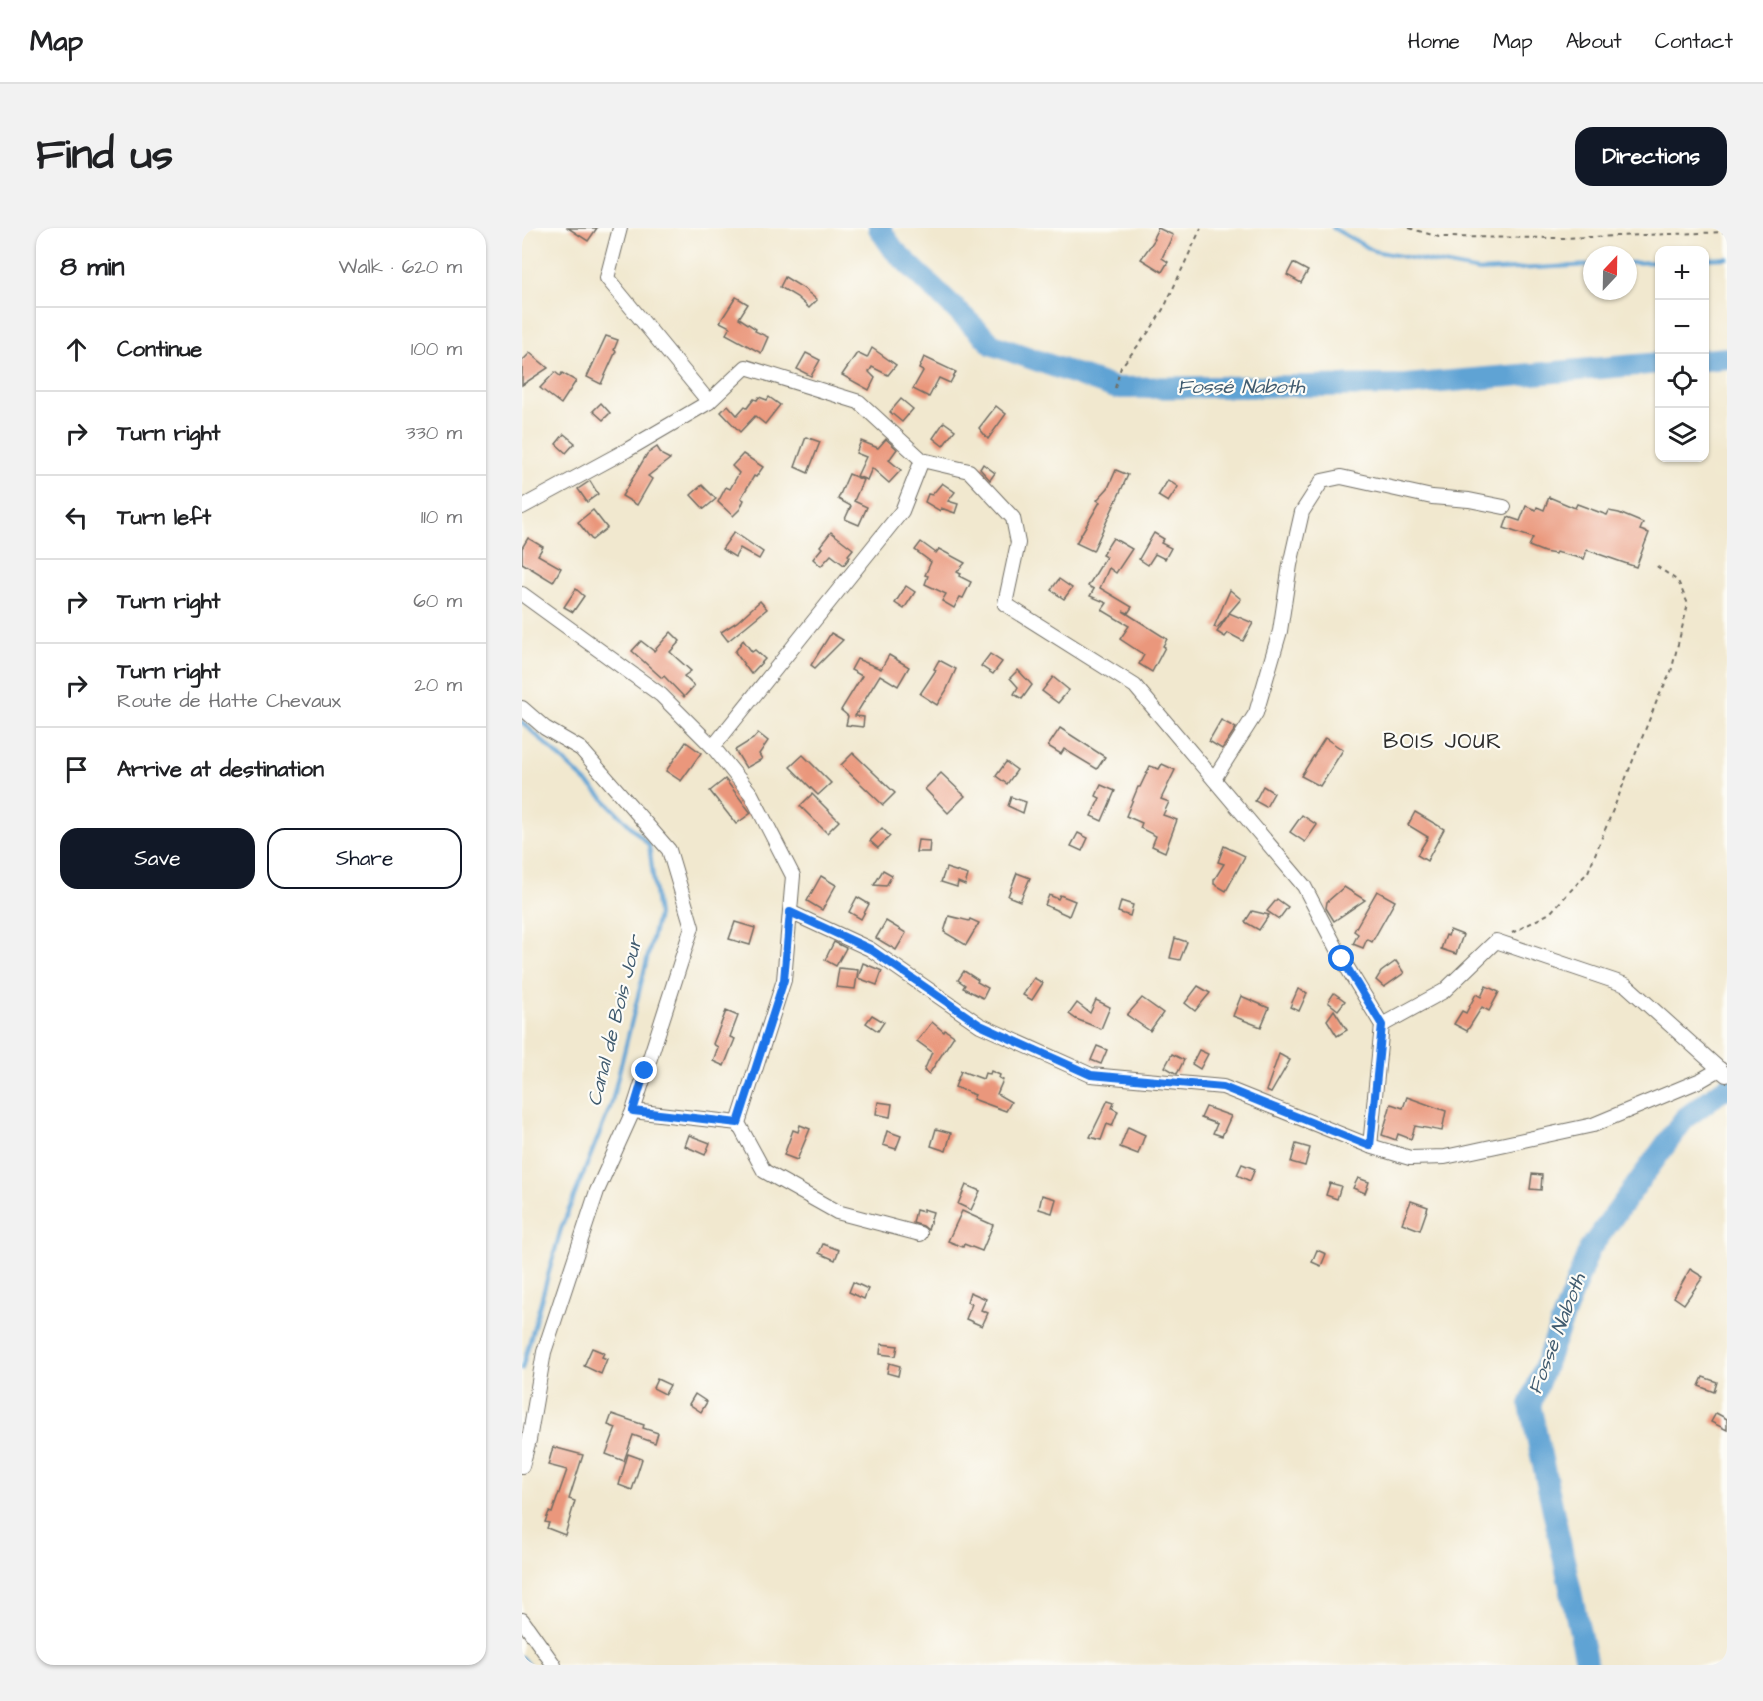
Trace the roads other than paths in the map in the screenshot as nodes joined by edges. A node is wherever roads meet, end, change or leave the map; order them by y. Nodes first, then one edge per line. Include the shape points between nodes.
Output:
1 (620, 228) edge
2 (709, 402) junction
3 (922, 460) junction
4 (522, 507) edge
5 (1504, 507) dead end
6 (522, 594) edge
7 (522, 708) edge
8 (713, 747) junction
9 (1214, 779) junction
10 (790, 912) junction
11 (1382, 1025) junction
12 (1724, 1072) edge
13 (633, 1111) junction
14 (738, 1123) junction
15 (1370, 1146) junction
16 (920, 1234) dead end
17 (522, 1466) edge
18 (522, 1620) edge
19 (554, 1665) edge

1 - 2 street via 607,278
2 - 3 street via 746,367 859,402
2 - 4 street
3 - 8 street via 902,511
3 - 9 street via 969,471 1013,518 1017,543 1005,604 1135,686
5 - 9 street via 1432,497 1341,477 1322,481 1302,512 1280,631 1256,713
6 - 8 street via 661,695
7 - 13 street via 545,728 581,749 669,850 692,927
8 - 10 street via 751,794 793,876
9 - 11 street via 1304,886
10 - 14 street via 784,980
10 - 15 street via 870,949 980,1025 1091,1075 1223,1087
11 - 12 street via 1444,992 1496,941 1626,985
11 - 15 street
12 - 15 street via 1593,1125 1445,1157 1410,1158
13 - 14 street
13 - 17 street via 597,1191 544,1352
14 - 16 street via 764,1171 837,1212
18 - 19 street

